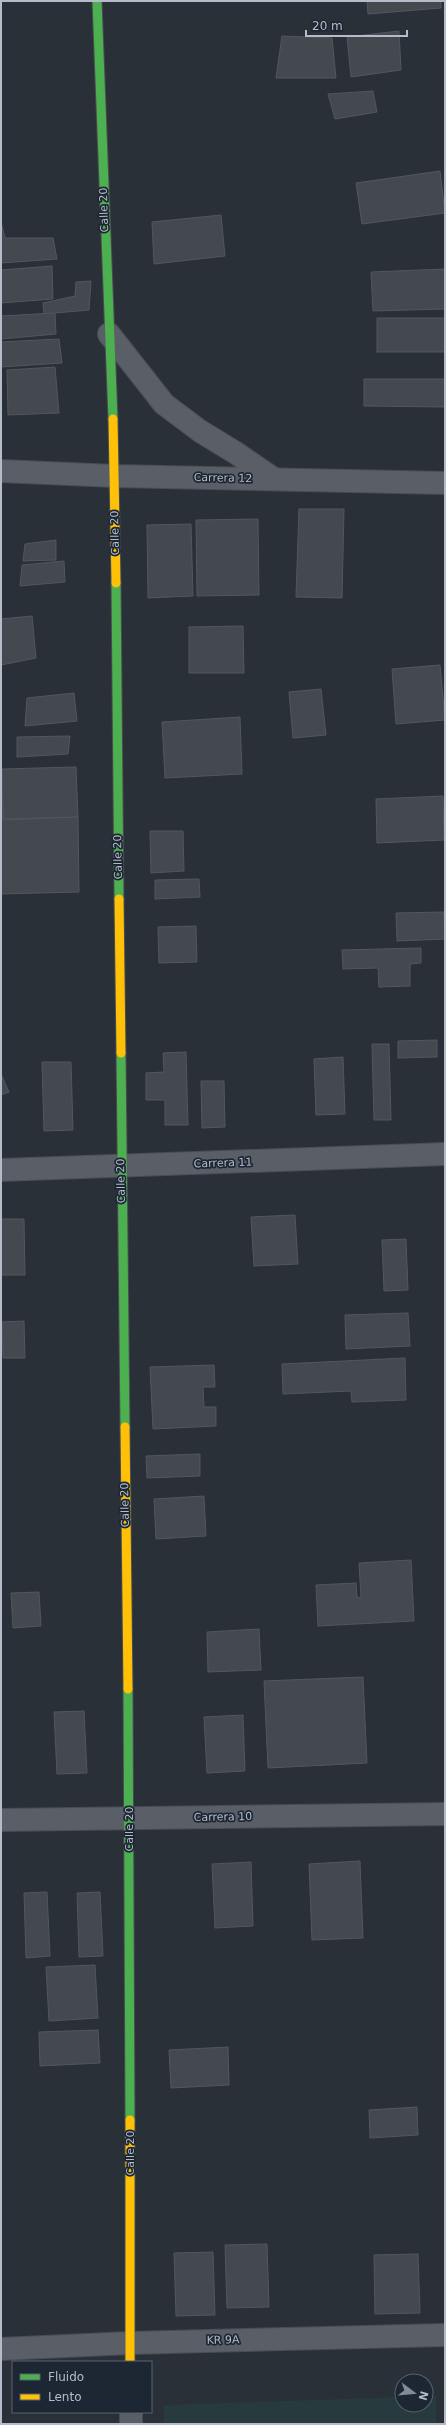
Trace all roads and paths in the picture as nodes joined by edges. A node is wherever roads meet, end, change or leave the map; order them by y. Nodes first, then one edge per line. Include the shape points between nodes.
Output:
1 (97, 1) edge
2 (109, 334) junction
3 (1, 471) edge
4 (115, 476) junction
5 (274, 479) junction
6 (445, 483) edge
7 (445, 1154) edge
8 (121, 1167) junction
9 (1, 1170) edge
10 (445, 1814) edge
11 (129, 1818) junction
12 (1, 1820) edge
13 (445, 2335) edge
14 (1, 2349) edge
15 (130, 2352) edge
16 (131, 2413) edge
17 (131, 2424) edge

1 - 2 street, Calle 20
2 - 4 street, Calle 20
2 - 5 street via 164,404 200,431
3 - 4 street, Carrera 12
4 - 5 street, Carrera 12
4 - 8 street, Calle 20
5 - 6 street, Carrera 12
7 - 8 street, Carrera 11
8 - 9 street, Carrera 11
8 - 11 street, Calle 20
10 - 11 street, Carrera 10
11 - 12 street, Carrera 10
11 - 15 street, Calle 20
13 - 15 street, KR 9A
14 - 15 street, KR 9A
16 - 17 street

